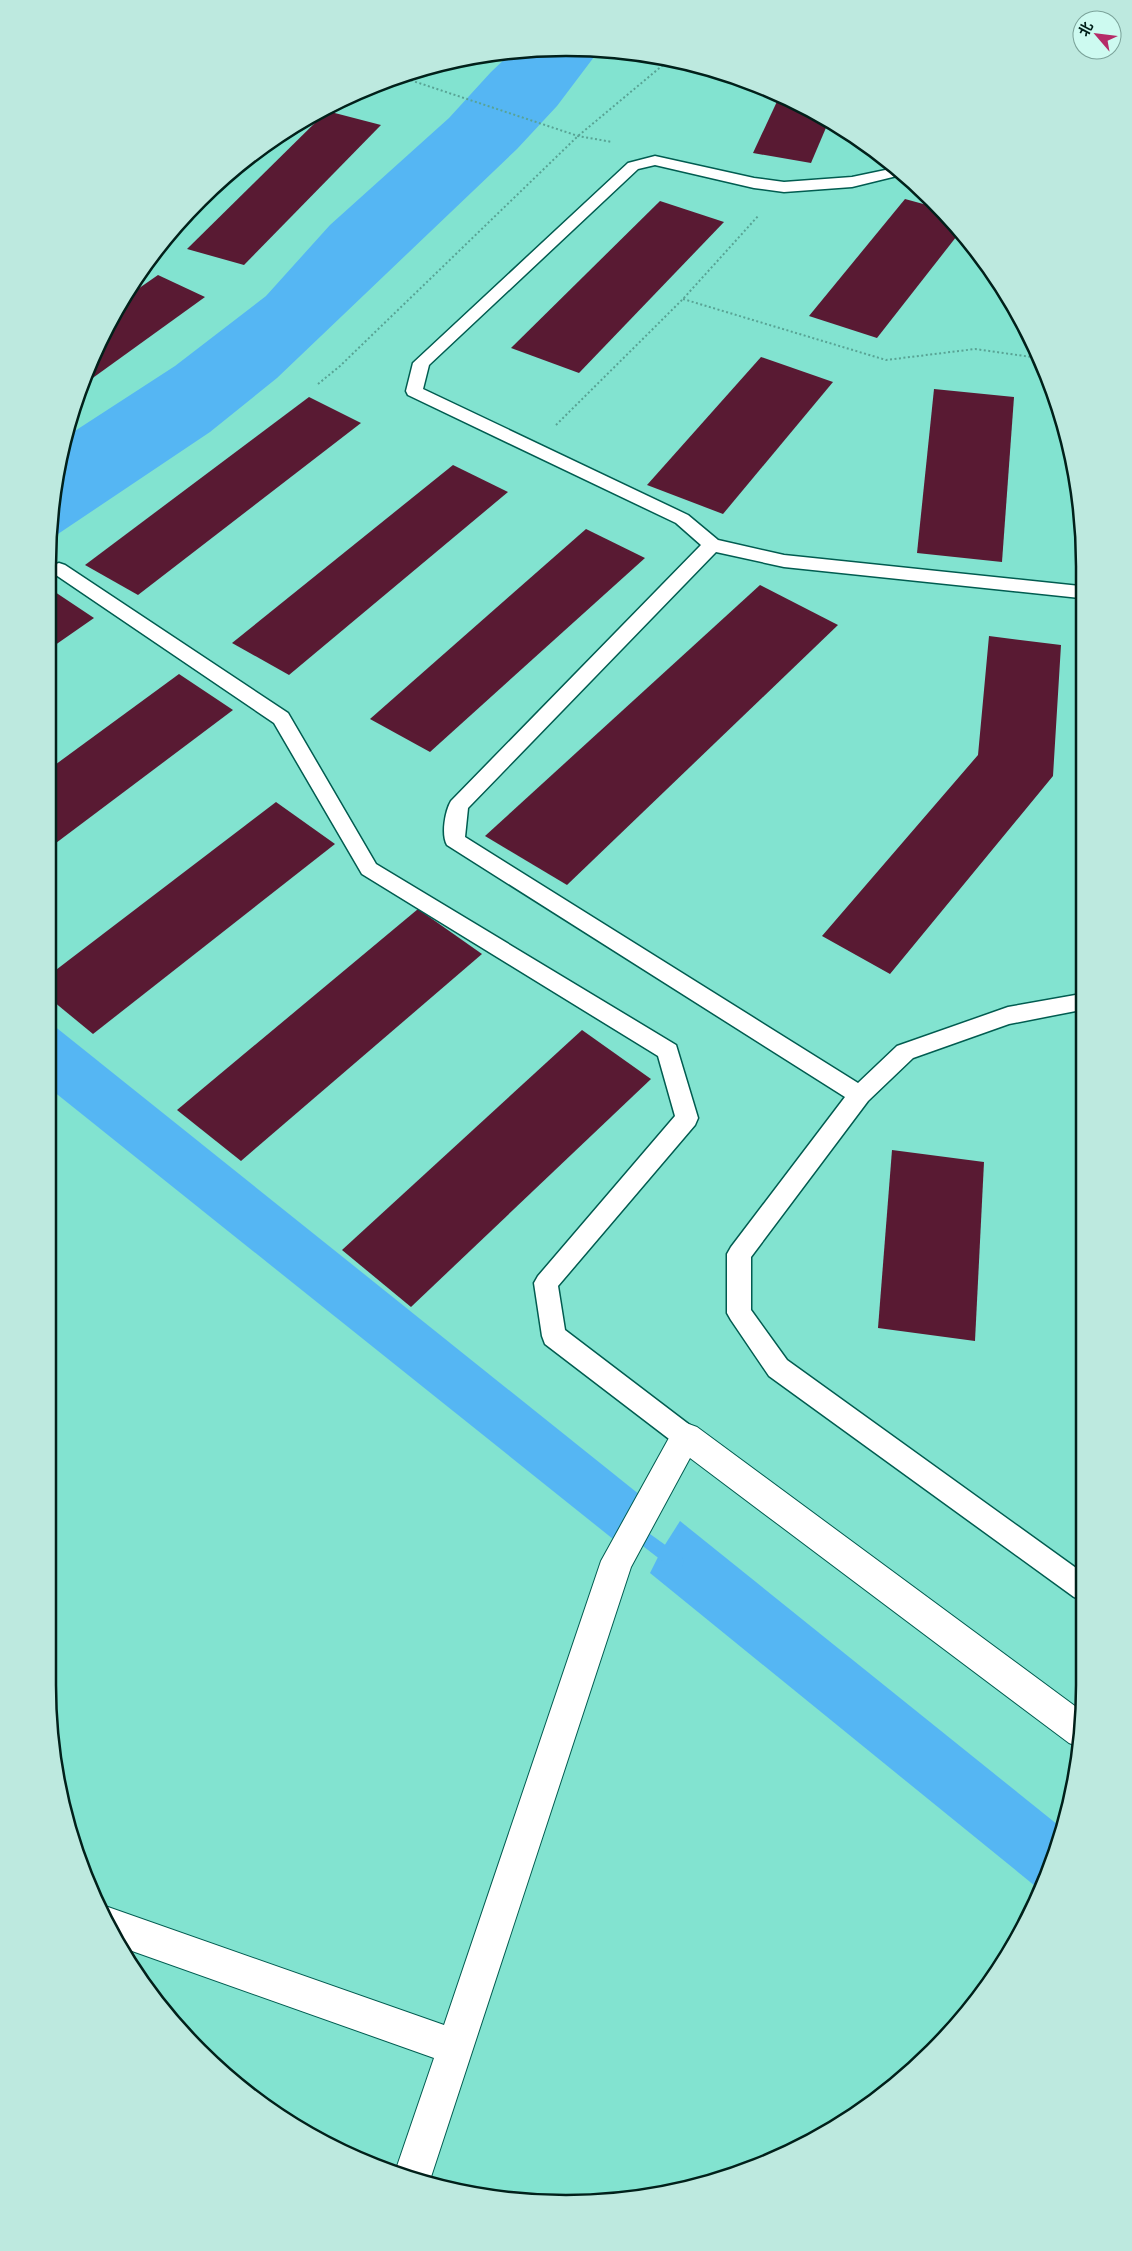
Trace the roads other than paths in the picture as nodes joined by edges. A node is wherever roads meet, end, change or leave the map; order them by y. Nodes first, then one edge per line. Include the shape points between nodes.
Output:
1 (890, 173) edge
2 (712, 545) junction
3 (58, 569) dead end
4 (1076, 592) edge
5 (1076, 1003) edge
6 (860, 1095) junction
7 (686, 1437) junction
8 (1076, 1583) edge
9 (1074, 1726) edge
10 (119, 1929) edge
11 (455, 2047) junction
12 (414, 2171) edge

1 - 2 lane via 852,182 784,187 654,160 634,166 421,363 414,391 682,519
2 - 4 lane via 784,561
2 - 6 lane via 458,806 454,840
3 - 7 lane via 282,718 369,869 668,1051 687,1118 546,1283 554,1336
5 - 6 lane via 1008,1016 905,1052
6 - 8 lane via 739,1254 739,1313 778,1368
7 - 9 street
7 - 11 street via 617,1561
10 - 11 street
11 - 12 street

